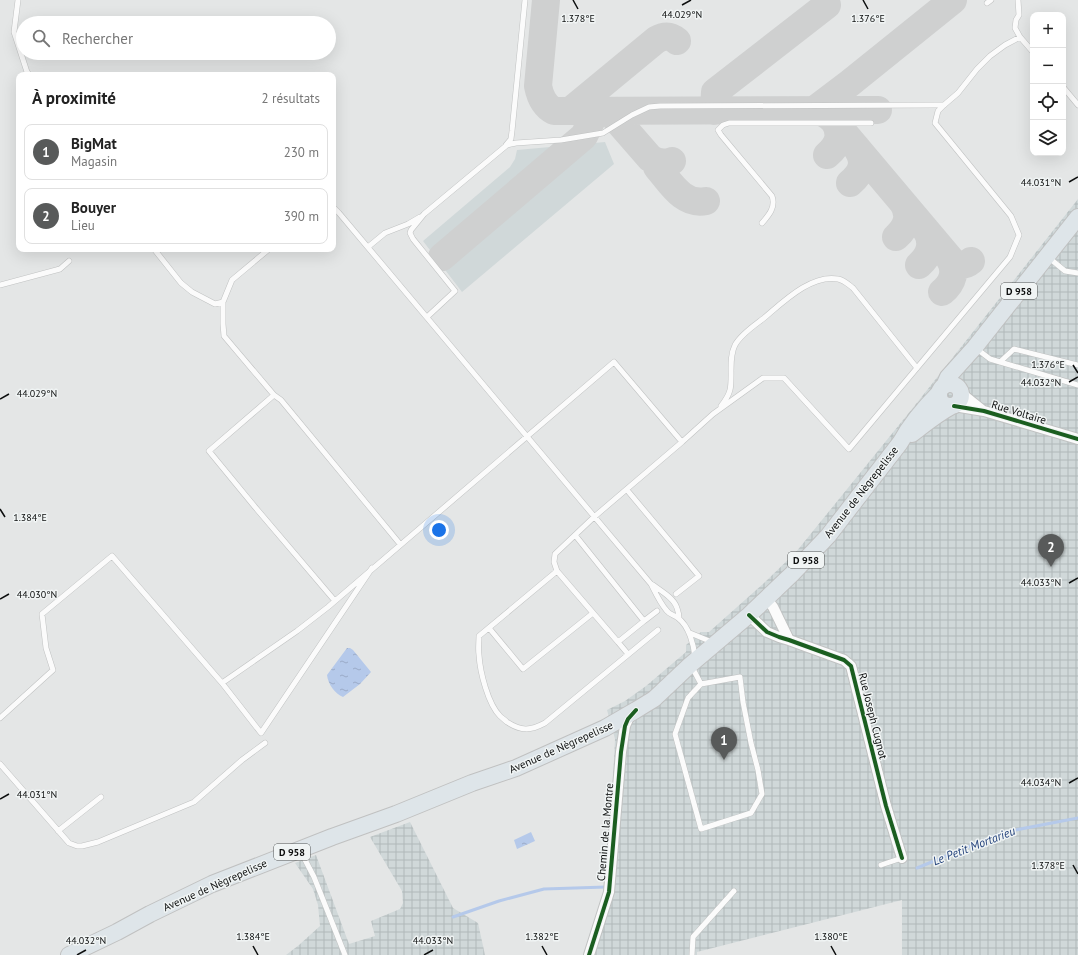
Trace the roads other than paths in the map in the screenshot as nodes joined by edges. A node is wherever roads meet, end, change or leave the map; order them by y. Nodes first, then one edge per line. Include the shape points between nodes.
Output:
1 (18, 0) edge
2 (525, 0) edge
3 (1018, 0) edge
4 (16, 16) edge
5 (16, 16) edge
6 (1020, 37) junction
7 (16, 38) edge
8 (1030, 49) edge
9 (23, 60) edge
10 (27, 72) edge
11 (1066, 91) edge
12 (944, 104) junction
13 (1078, 105) edge
14 (871, 123) dead end
15 (502, 148) junction
16 (336, 210) edge
17 (424, 214) junction
18 (1078, 217) edge
19 (762, 224) dead end
20 (368, 248) junction
21 (156, 252) edge
22 (265, 252) edge
23 (1046, 256) junction
24 (69, 262) dead end
25 (1078, 273) edge
26 (0, 286) edge
27 (223, 302) junction
28 (427, 317) junction
29 (975, 347) junction
30 (1000, 362) junction
31 (1078, 365) edge
32 (917, 368) junction
33 (1078, 385) edge
34 (950, 390) junction
35 (274, 395) junction
36 (953, 406) junction
37 (984, 411) junction
38 (713, 414) junction
39 (527, 437) junction
40 (1078, 439) edge
41 (682, 442) junction
42 (900, 443) junction
43 (627, 490) junction
44 (594, 517) junction
45 (575, 535) junction
46 (400, 544) junction
47 (372, 568) junction
48 (557, 571) junction
49 (651, 584) junction
50 (676, 594) dead end
51 (767, 599) junction
52 (335, 601) junction
53 (657, 610) dead end
54 (593, 614) junction
55 (749, 616) junction
56 (679, 618) junction
57 (644, 621) junction
58 (489, 628) junction
59 (658, 630) dead end
60 (690, 634) junction
61 (789, 640) junction
62 (618, 642) junction
63 (717, 642) junction
64 (628, 654) junction
65 (689, 666) junction
66 (222, 683) junction
67 (701, 684) junction
68 (636, 710) junction
69 (0, 718) edge
70 (605, 728) junction
71 (265, 743) dead end
72 (621, 752) junction
73 (0, 764) edge
74 (472, 783) junction
75 (101, 797) dead end
76 (58, 831) junction
77 (300, 850) junction
78 (902, 858) joint
79 (881, 865) dead end
80 (734, 891) dead end
81 (117, 932) junction
82 (69, 955) edge
83 (85, 955) edge
84 (345, 955) edge
85 (589, 955) edge
86 (692, 955) edge

1 - 5 lane
2 - 15 lane via 511,138
3 - 6 lane via 1019,15 1016,28
4 - 7 lane via 14,32
6 - 8 lane
6 - 12 lane via 990,56 958,93
9 - 10 lane
11 - 13 lane
12 - 15 lane via 660,106 632,114 603,133 561,140 516,143
12 - 32 lane via 935,123 1011,216 1019,235 1010,257
14 - 19 lane via 729,123 720,127 718,130 721,135 772,196 774,206
15 - 17 lane
16 - 20 lane
17 - 20 lane via 386,233
17 - 28 lane via 410,233 455,291
18 - 23 main road, Avenue de Nègrepelisse / D 958
20 - 28 lane
21 - 27 lane via 181,283 192,292 215,304
22 - 27 lane via 232,280
23 - 25 lane via 1065,271
23 - 29 main road, Avenue de Nègrepelisse / D 958
24 - 26 lane via 60,269
27 - 35 lane via 224,336
28 - 39 lane
29 - 30 lane via 990,359
29 - 34 main road, Avenue de Nègrepelisse / D 958 via 948,377
30 - 31 lane via 1014,349
30 - 33 lane
32 - 38 lane via 849,449 784,378 763,378
32 - 38 lane via 854,288 839,279 827,279 795,292 736,344 732,358 730,391
34 - 36 main road via 940,400 945,405
34 - 37 street, Rue Voltaire via 967,398
34 - 42 main road, Avenue de Nègrepelisse / D 958 via 920,413
35 - 46 lane via 281,400
35 - 52 lane via 209,450
36 - 37 street, Rue Voltaire
36 - 42 main road, Avenue de Nègrepelisse / D 958 via 929,420
37 - 40 street, Rue Voltaire
38 - 41 lane
39 - 41 lane via 614,362
39 - 44 lane
39 - 46 lane
41 - 43 lane
42 - 51 main road, Avenue de Nègrepelisse / D 958 via 828,536
43 - 44 lane
43 - 50 lane via 699,576
44 - 45 lane
44 - 49 lane
45 - 48 lane via 555,554
45 - 57 lane
46 - 47 lane
47 - 52 lane
47 - 66 lane via 261,733
48 - 54 lane
48 - 58 lane
49 - 56 lane via 669,613
49 - 56 lane via 674,603
51 - 55 main road, Avenue de Nègrepelisse / D 958
51 - 61 street via 774,607
52 - 66 lane
53 - 57 lane
54 - 58 lane via 523,669
54 - 62 lane
55 - 61 street, Rue Joseph Cugnot via 767,632
55 - 63 main road, Avenue de Nègrepelisse / D 958
56 - 60 lane
57 - 62 lane
58 - 64 lane via 479,636 479,655 484,683 492,706 500,716 516,727 526,729 545,724
59 - 64 lane
60 - 63 lane
60 - 65 lane via 695,652
61 - 78 street, Rue Joseph Cugnot via 844,660 851,666 886,806
62 - 64 lane
63 - 65 main road, Avenue de Nègrepelisse / D 958
65 - 67 lane
65 - 68 main road, Avenue de Nègrepelisse / D 958 via 654,699
65 - 74 main road, Avenue de Nègrepelisse / D 958 via 606,720
66 - 69 lane via 112,556 42,614 46,648 53,670
67 - 67 lane via 740,677 742,702 762,794 751,813 701,829 676,734 688,698
68 - 70 main road, Avenue de Nègrepelisse / D 958
68 - 72 street, Chemin de la Montre via 625,726
70 - 72 street, Chemin de la Montre via 616,733
70 - 74 main road, Avenue de Nègrepelisse / D 958 via 516,768
71 - 76 lane via 194,802 165,815 82,846 69,843
72 - 85 street, Chemin de la Montre via 609,892
73 - 76 lane
74 - 77 main road, Avenue de Nègrepelisse / D 958
75 - 76 lane
77 - 81 main road, Avenue de Nègrepelisse / D 958 via 212,884
77 - 84 lane via 314,877
78 - 79 lane
80 - 86 lane via 692,937
81 - 82 main road, Avenue de Nègrepelisse / D 958
81 - 83 main road, Avenue de Nègrepelisse / D 958

